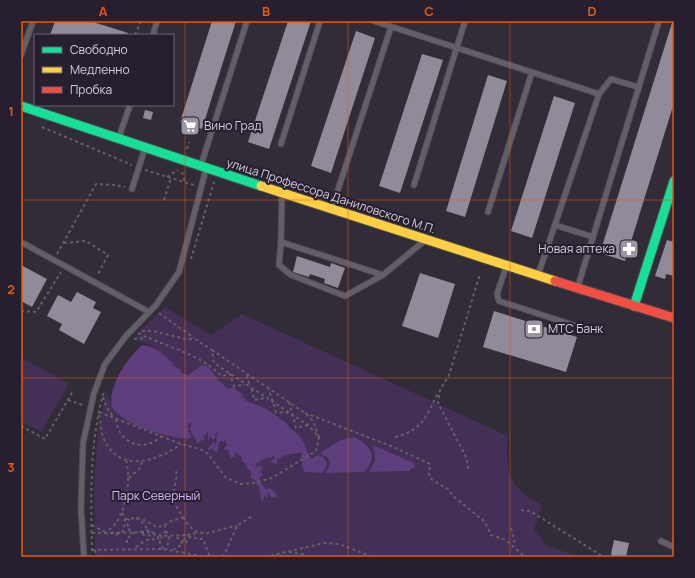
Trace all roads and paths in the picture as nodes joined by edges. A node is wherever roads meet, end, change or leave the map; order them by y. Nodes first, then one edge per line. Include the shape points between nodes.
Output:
1 (33, 21) edge
2 (141, 21) edge
3 (157, 21) edge
4 (247, 21) edge
5 (320, 21) edge
6 (374, 21) edge
7 (465, 21) edge
8 (659, 21) edge
9 (391, 27) junction
10 (135, 34) edge
11 (153, 34) edge
12 (458, 48) junction
13 (21, 55) edge
14 (532, 72) junction
15 (638, 87) junction
16 (599, 94) junction
17 (21, 106) edge
18 (130, 106) edge
19 (41, 126) dead end
20 (118, 140) junction
21 (281, 144) dead end
22 (145, 148) junction
23 (204, 167) junction
24 (139, 168) junction
25 (181, 169) dead end
26 (217, 172) junction
27 (167, 177) junction
28 (171, 178) junction
29 (674, 181) edge
30 (414, 185) dead end
31 (202, 188) junction
32 (132, 189) joint
33 (210, 192) junction
34 (282, 193) junction
35 (164, 200) dead end
36 (332, 209) junction
37 (488, 212) dead end
38 (555, 225) junction
39 (593, 237) junction
40 (425, 240) junction
41 (21, 242) edge
42 (281, 242) junction
43 (64, 243) junction
44 (53, 260) junction
45 (65, 266) junction
46 (189, 266) dead end
47 (506, 266) junction
48 (480, 274) dead end
49 (383, 275) junction
50 (538, 276) junction
51 (94, 282) junction
52 (577, 288) junction
53 (634, 306) junction
54 (162, 307) dead end
55 (21, 310) edge
56 (149, 312) junction
57 (158, 312) junction
58 (154, 316) dead end
59 (674, 318) edge
60 (576, 326) dead end
61 (141, 328) dead end
62 (137, 332) junction
63 (148, 338) junction
64 (195, 339) junction
65 (212, 350) junction
66 (230, 374) junction
67 (247, 374) junction
68 (246, 385) junction
69 (268, 387) junction
70 (251, 388) junction
71 (104, 389) dead end
72 (440, 390) junction
73 (73, 391) dead end
74 (103, 395) junction
75 (266, 398) junction
76 (68, 400) junction
77 (271, 401) junction
78 (289, 402) junction
79 (90, 408) junction
80 (100, 412) junction
81 (289, 413) junction
82 (305, 413) junction
83 (293, 416) junction
84 (115, 419) junction
85 (308, 425) junction
86 (21, 426) edge
87 (162, 436) junction
88 (319, 437) junction
89 (395, 437) dead end
90 (181, 444) junction
91 (126, 460) junction
92 (142, 462) junction
93 (468, 469) dead end
94 (176, 471) dead end
95 (129, 478) junction
96 (521, 510) dead end
97 (122, 512) junction
98 (183, 516) junction
99 (252, 516) dead end
100 (125, 518) junction
101 (135, 518) junction
102 (129, 519) junction
103 (127, 524) junction
104 (92, 525) junction
105 (165, 526) junction
106 (237, 526) junction
107 (161, 527) junction
108 (124, 528) junction
109 (511, 528) dead end
110 (128, 529) junction
111 (165, 530) junction
112 (148, 532) junction
113 (92, 533) junction
114 (106, 533) junction
115 (122, 533) junction
116 (197, 533) junction
117 (126, 534) dead end
118 (134, 534) junction
119 (157, 534) junction
120 (174, 535) junction
121 (186, 535) junction
122 (162, 536) junction
123 (169, 536) junction
124 (192, 537) junction
125 (155, 540) junction
126 (128, 541) dead end
127 (661, 541) dead end
128 (160, 542) junction
129 (168, 542) junction
130 (183, 542) junction
131 (515, 544) dead end
132 (674, 547) edge
133 (136, 548) junction
134 (163, 549) junction
135 (167, 549) junction
136 (94, 550) junction
137 (172, 550) junction
138 (287, 551) junction
139 (84, 557) edge
140 (92, 557) edge
141 (97, 557) edge
142 (206, 557) edge
143 (210, 557) edge
144 (223, 557) edge
145 (265, 557) edge
146 (280, 557) edge
147 (309, 557) edge
148 (373, 557) edge
149 (525, 557) edge
150 (604, 557) edge

1 - 13 lane
2 - 10 path
3 - 11 lane
4 - 23 lane
5 - 21 lane
6 - 9 lane
7 - 12 lane
8 - 15 lane
9 - 12 lane
9 - 36 lane
12 - 14 lane
12 - 30 lane
14 - 16 lane
14 - 37 lane
15 - 16 lane via 611,79
15 - 39 lane
16 - 38 lane
17 - 20 main road, улица Профессора Даниловского М.П.
18 - 20 lane
19 - 24 path
20 - 22 main road, улица Профессора Даниловского М.П.
22 - 23 main road, улица Профессора Даниловского М.П.
22 - 24 lane
23 - 26 main road, улица Профессора Даниловского М.П.
23 - 31 lane
24 - 27 path
24 - 32 lane
25 - 27 path
26 - 33 path
26 - 34 main road, улица Профессора Даниловского М.П.
27 - 28 path
28 - 31 path
28 - 35 path
29 - 53 main road
31 - 33 path
31 - 56 lane via 179,272
32 - 43 path via 96,184
33 - 46 path
34 - 36 main road, улица Профессора Даниловского М.П.
34 - 42 lane
36 - 40 main road, улица Профессора Даниловского М.П.
38 - 39 lane
38 - 50 lane
39 - 52 lane
40 - 47 main road, улица Профессора Даниловского М.П.
40 - 49 lane
41 - 44 lane
42 - 49 lane
42 - 49 lane via 279,266 290,275 345,296
43 - 44 path
43 - 51 path via 86,242 108,255
44 - 45 lane
45 - 51 lane
45 - 55 path via 36,312
47 - 50 main road, улица Профессора Даниловского М.П.
47 - 60 lane via 497,294 499,301
48 - 72 path via 449,375
50 - 52 main road, улица Профессора Даниловского М.П.
51 - 56 lane
52 - 53 main road, улица Профессора Даниловского М.П.
53 - 59 main road, улица Профессора Даниловского М.П.
54 - 57 path
56 - 79 lane via 126,336 105,364
57 - 58 path
57 - 64 path
61 - 62 path
62 - 63 path
62 - 63 path via 131,340
62 - 64 path via 145,330
63 - 66 path via 181,350 208,364 222,376
64 - 65 path
65 - 66 path via 214,363
65 - 67 path
66 - 68 path
66 - 68 path via 234,386
67 - 69 path
67 - 70 path
68 - 70 path
69 - 77 path
69 - 78 path
70 - 75 path
70 - 75 path via 254,400
71 - 74 path
72 - 89 path via 425,419 409,434
72 - 93 path via 438,403 467,459
73 - 76 path
74 - 80 path
74 - 84 path via 106,406
75 - 77 path
76 - 79 path
76 - 86 path via 45,439
77 - 81 path
77 - 81 path via 276,412
78 - 82 path
78 - 83 path
79 - 139 lane via 84,443 81,508
80 - 84 path
80 - 91 path via 102,429 108,444
80 - 104 path via 95,432
81 - 83 path
82 - 88 path via 313,421
82 - 149 path via 430,464 429,475 432,480 448,488 451,494 486,522 491,535 506,540
83 - 85 path
83 - 85 path via 296,428
84 - 87 path
84 - 87 path via 118,431 123,439 130,443 146,445
85 - 88 path
87 - 90 path
88 - 90 path via 316,451 272,478 242,484 226,478 208,454
90 - 92 path via 155,460
91 - 92 path
91 - 95 path
92 - 95 path via 140,468
94 - 98 path via 174,502
95 - 97 path
96 - 150 path via 530,511
97 - 100 path
97 - 114 path via 116,524
98 - 105 path
98 - 116 path via 189,527
99 - 106 path
100 - 102 path
100 - 103 path
101 - 102 path
101 - 107 path via 142,518 154,526
101 - 112 path via 144,524
102 - 103 path
103 - 108 path
103 - 110 path
104 - 113 path
104 - 114 path
105 - 107 path
105 - 111 path
106 - 116 path via 203,534
106 - 144 path
107 - 111 path
108 - 110 path
108 - 115 path
109 - 131 path
110 - 118 path
111 - 120 path
111 - 122 path
111 - 123 path
112 - 118 path
112 - 119 path
113 - 114 path
113 - 136 path
114 - 115 path
114 - 115 path
115 - 118 path
116 - 121 path
117 - 118 path
118 - 126 path
119 - 122 path
119 - 125 path via 158,539
120 - 121 path
120 - 123 path
120 - 130 path
121 - 124 path
122 - 123 path
122 - 128 path
123 - 129 path
124 - 130 path
124 - 143 path via 203,539
125 - 128 path
125 - 133 path via 146,540
127 - 132 lane
128 - 129 path
128 - 134 path
129 - 135 path
130 - 137 path
133 - 134 path
133 - 136 path
134 - 135 path
135 - 137 path
136 - 140 path
136 - 141 path
137 - 142 path
138 - 145 path
138 - 146 path
138 - 147 path
138 - 148 path via 324,543 336,544

